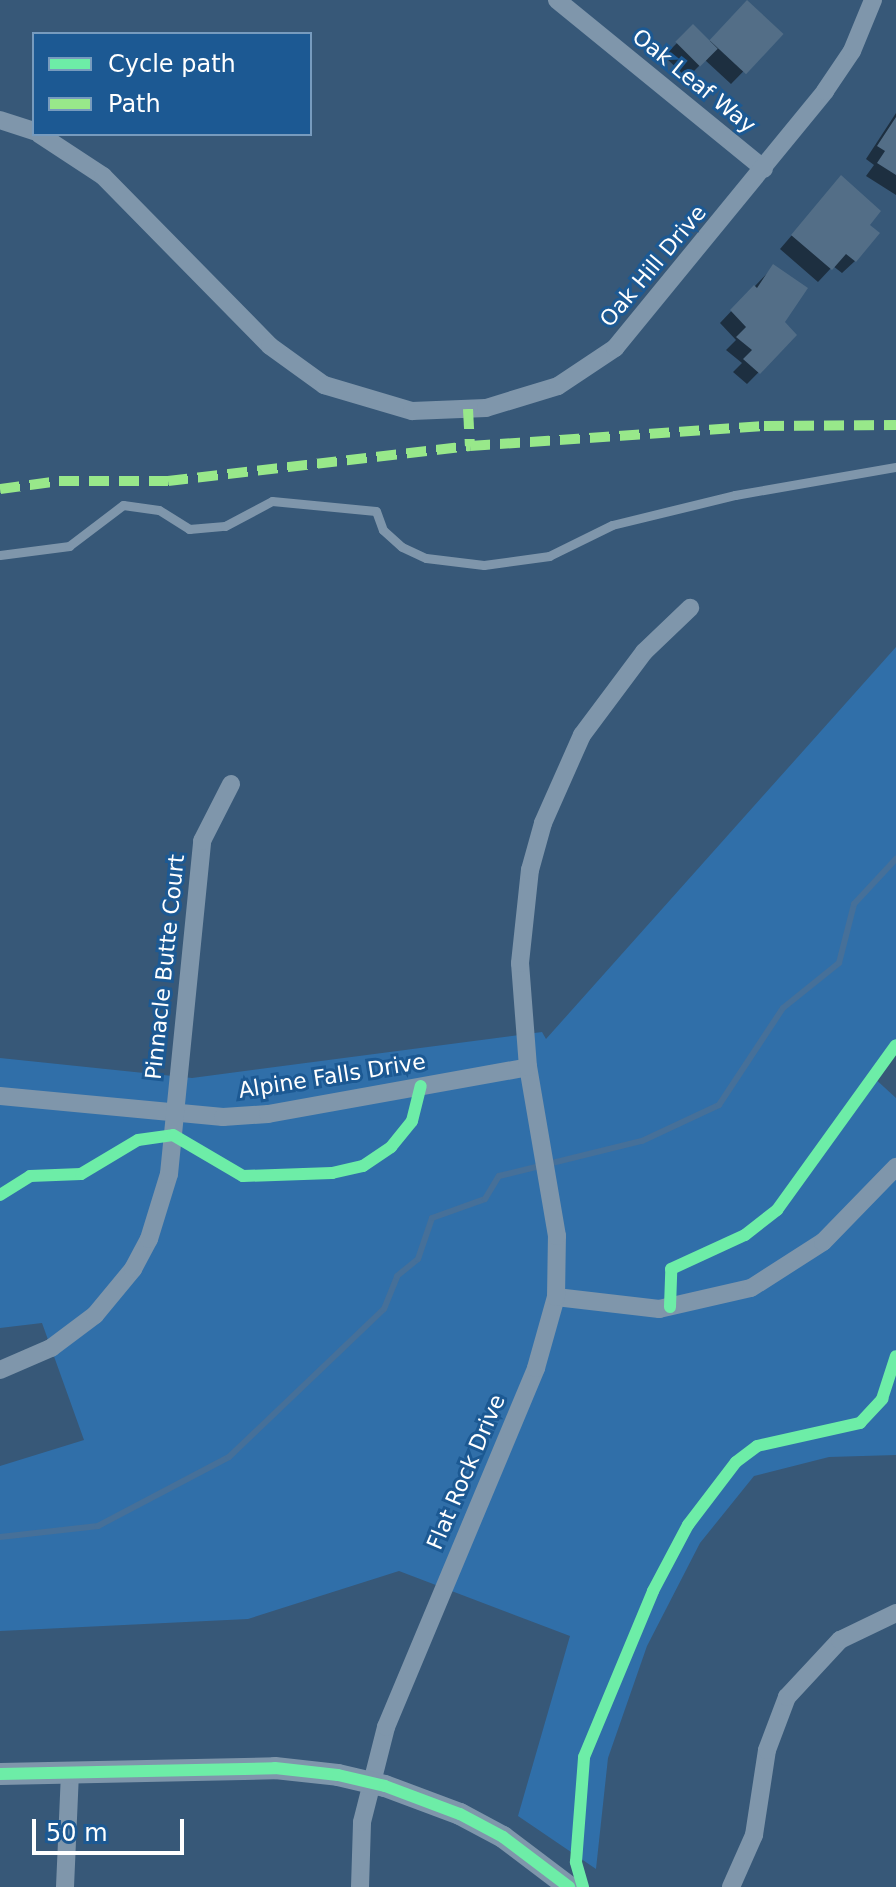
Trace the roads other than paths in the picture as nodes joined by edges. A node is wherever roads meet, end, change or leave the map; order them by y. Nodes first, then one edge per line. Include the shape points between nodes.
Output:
1 (557, 0) edge
2 (873, 0) edge
3 (0, 120) edge
4 (32, 131) edge
5 (42, 136) edge
6 (764, 169) junction
7 (896, 467) edge
8 (0, 555) edge
9 (690, 608) dead end
10 (231, 784) dead end
11 (528, 1067) junction
12 (0, 1096) edge
13 (175, 1113) junction
14 (896, 1167) edge
15 (556, 1297) junction
16 (0, 1370) edge
17 (896, 1613) edge
18 (70, 1772) junction
19 (0, 1774) edge
20 (371, 1782) junction
21 (65, 1887) edge
22 (360, 1887) edge
23 (569, 1887) edge
24 (731, 1887) edge

1 - 6 street, Oak Leaf Way
2 - 6 street, Oak Hill Drive via 852,51
3 - 4 street, Oak Hill Drive
5 - 6 street, Oak Hill Drive via 103,176 295,367 351,396 412,411 486,408 522,400 589,368 645,316
7 - 8 lane via 735,495 612,525 549,556 484,565 426,558 402,547 383,530 376,511 272,501 225,526 189,529 159,510 123,505 69,546
9 - 11 street, Flat Rock Drive via 613,688 576,747 543,823 523,917 520,963
10 - 13 street, Pinnacle Butte Court via 202,841
11 - 13 street, Alpine Falls Drive via 268,1114
11 - 15 street, Flat Rock Drive via 557,1236
12 - 13 street, Alpine Falls Drive
13 - 16 street, Pinnacle Butte Court via 162,1203 133,1269 76,1332
14 - 15 street via 823,1242 751,1288 659,1309
15 - 20 street, Flat Rock Drive via 536,1368 399,1691
17 - 24 street via 832,1646 787,1697 767,1750 754,1835
18 - 19 street
18 - 20 street via 275,1768
18 - 21 street
20 - 22 street, Flat Rock Drive via 361,1832
20 - 23 street via 460,1814 503,1837

